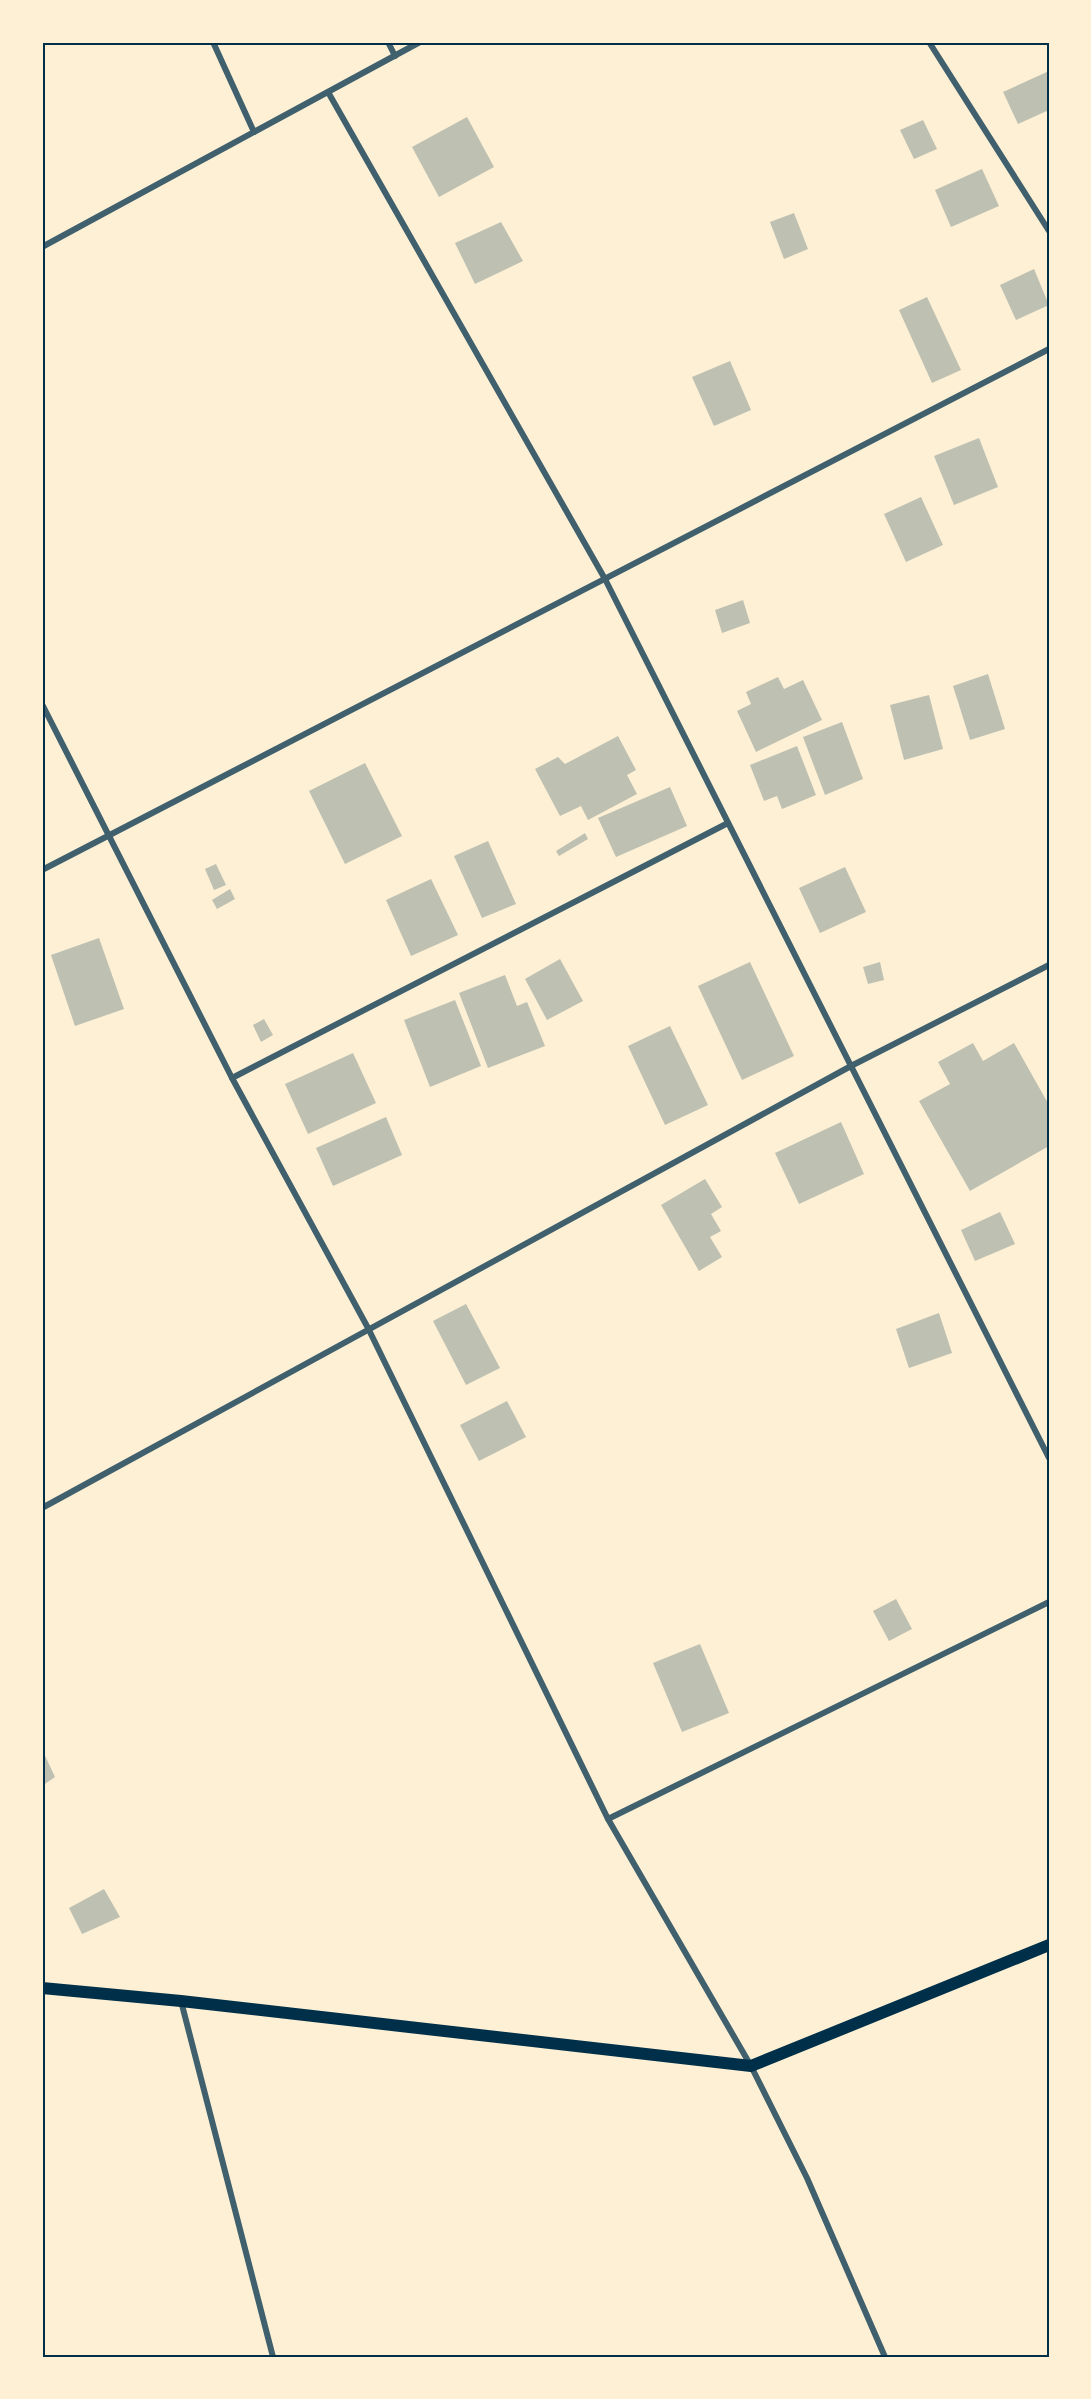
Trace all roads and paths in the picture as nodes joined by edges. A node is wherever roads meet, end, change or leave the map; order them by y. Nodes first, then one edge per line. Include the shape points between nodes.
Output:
1 (213, 42) edge
2 (388, 42) edge
3 (420, 42) edge
4 (929, 42) edge
5 (395, 56) junction
6 (328, 92) junction
7 (254, 132) junction
8 (1049, 231) edge
9 (42, 247) edge
10 (1049, 349) edge
11 (605, 579) junction
12 (42, 704) edge
13 (728, 823) junction
14 (109, 835) junction
15 (42, 870) edge
16 (1049, 965) edge
17 (851, 1066) junction
18 (232, 1078) junction
19 (368, 1328) junction
20 (1049, 1458) edge
21 (42, 1508) edge
22 (1049, 1602) edge
23 (608, 1819) junction
24 (1049, 1945) edge
25 (42, 1988) edge
26 (181, 2001) junction
27 (751, 2066) junction
28 (273, 2357) edge
29 (885, 2357) edge

1 - 7 street
2 - 5 street
3 - 5 street
4 - 8 street
5 - 6 street
6 - 7 street
6 - 11 street
7 - 9 street
10 - 11 street
11 - 13 street
11 - 14 street
12 - 14 street
13 - 17 street
13 - 18 street
14 - 15 street
14 - 18 street
16 - 17 street
17 - 19 street
17 - 20 street
18 - 19 street
19 - 21 street
19 - 23 street
22 - 23 street
23 - 27 street
24 - 27 main road
25 - 26 main road
26 - 27 main road
26 - 28 street
27 - 29 street via 807,2178

